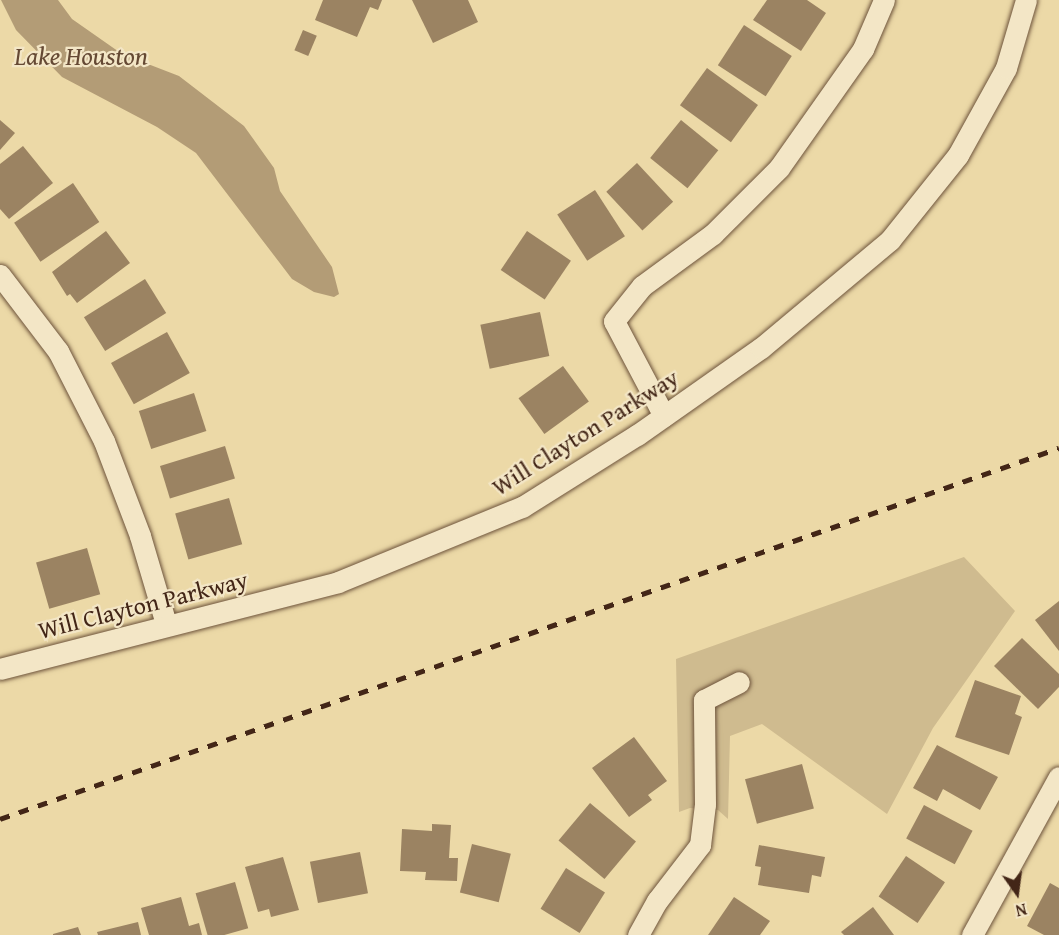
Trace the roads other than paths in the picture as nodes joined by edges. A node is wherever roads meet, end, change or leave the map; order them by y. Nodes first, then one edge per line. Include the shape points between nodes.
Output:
1 (884, 0) edge
2 (1026, 0) edge
3 (0, 274) edge
4 (664, 416) junction
5 (166, 624) junction
6 (0, 669) edge
7 (739, 682) dead end
8 (1059, 777) edge
9 (638, 935) edge
10 (972, 935) edge

1 - 4 street via 863,49 779,168 713,234 642,286 614,321
2 - 4 street, Will Clayton Parkway via 1006,68 958,155 890,240 761,348
3 - 5 street via 58,351 104,441 140,536
4 - 5 street, Will Clayton Parkway via 522,507 338,582
5 - 6 street, Will Clayton Parkway
7 - 9 street via 704,700 705,804 700,845 657,901
8 - 10 street via 992,905

